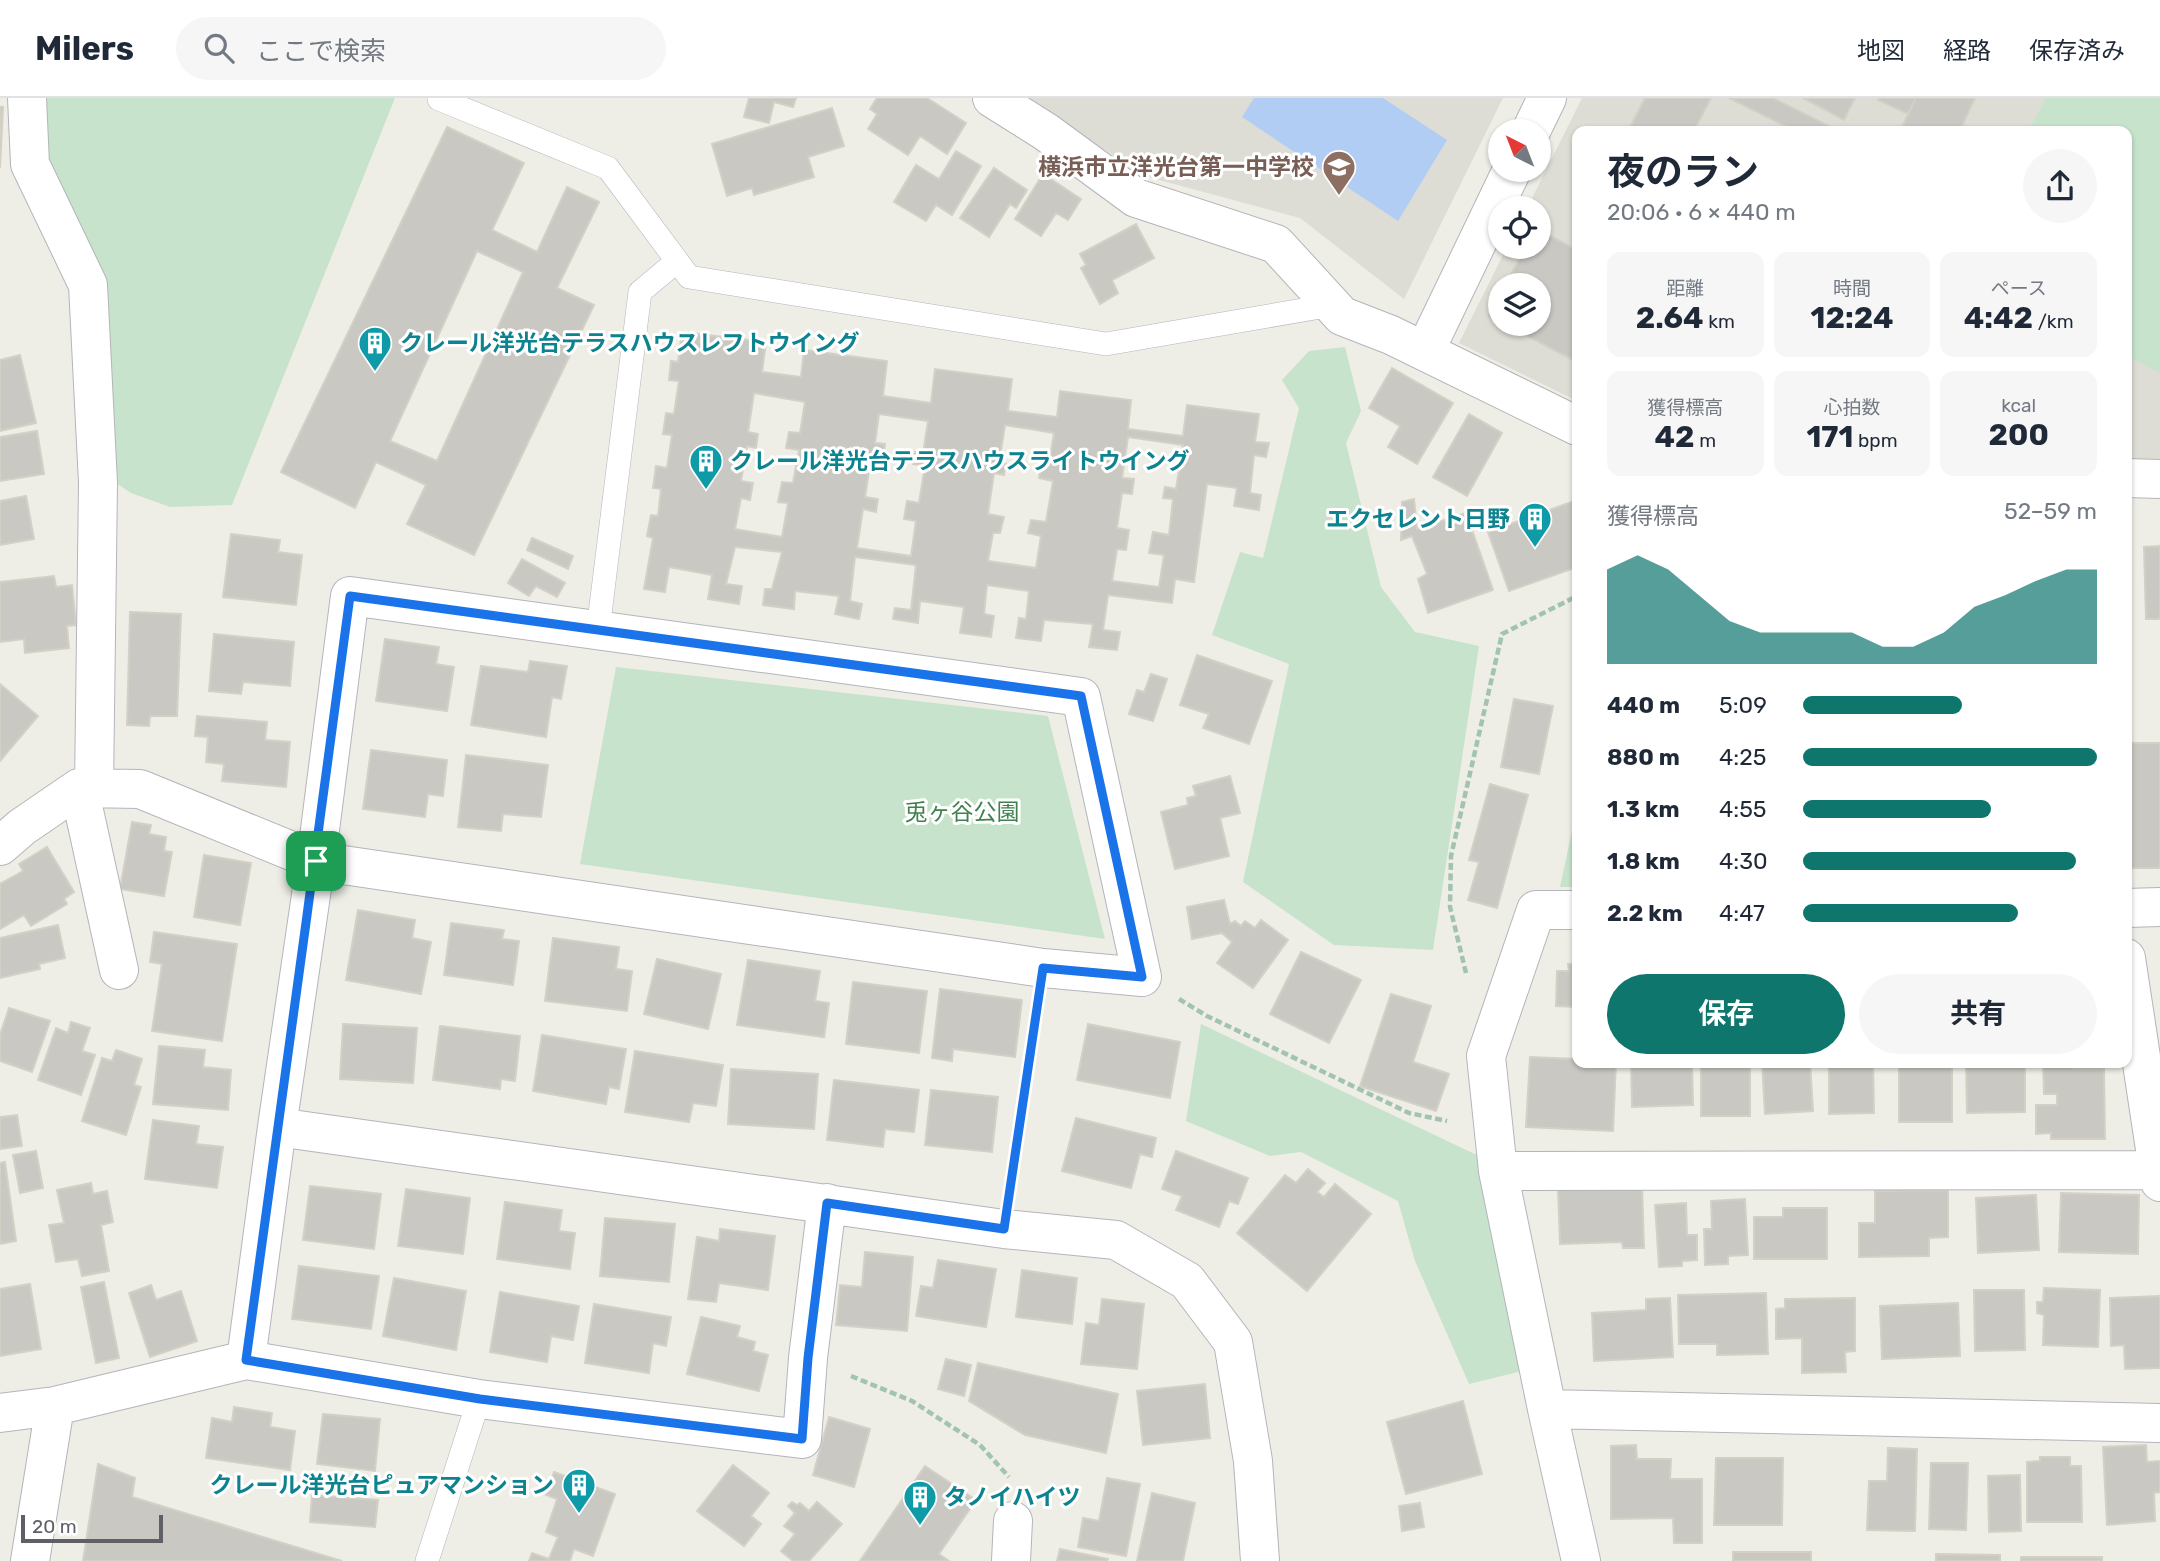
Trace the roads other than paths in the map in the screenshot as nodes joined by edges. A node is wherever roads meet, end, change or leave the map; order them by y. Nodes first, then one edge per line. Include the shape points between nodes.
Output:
1 (27, 98) edge
2 (992, 98) edge
3 (1547, 98) edge
4 (439, 99) edge
5 (1537, 119) edge
6 (1506, 182) edge
7 (676, 262) junction
8 (1332, 305) junction
9 (1424, 351) junction
10 (1572, 424) edge
11 (2132, 478) edge
12 (2160, 479) edge
13 (598, 630) junction
14 (87, 788) junction
15 (0, 846) edge
16 (316, 861) junction
17 (2160, 907) edge
18 (2132, 908) edge
19 (1572, 910) edge
20 (119, 970) dead end
21 (2132, 997) edge
22 (277, 1127) junction
23 (1498, 1171) junction
24 (2159, 1174) edge
25 (827, 1203) junction
26 (246, 1360) junction
27 (480, 1399) junction
28 (55, 1406) junction
29 (1547, 1409) junction
30 (0, 1413) edge
31 (2160, 1423) edge
32 (1013, 1521) road end
33 (30, 1561) edge
34 (427, 1561) edge
35 (1011, 1561) edge
36 (1260, 1561) edge
37 (1581, 1561) edge

1 - 14 street via 30,164 88,285 98,483
2 - 8 street via 1136,198 1276,244
3 - 5 street
4 - 7 lane via 608,169
6 - 9 street
7 - 8 lane via 689,278 1106,344
7 - 13 lane via 640,292
8 - 9 street via 1342,316
9 - 10 street
11 - 12 street
13 - 16 street via 350,596
13 - 16 street via 1081,696 1142,977 1043,968
14 - 15 street via 22,827
14 - 16 street via 140,789
14 - 20 street
16 - 22 street
17 - 18 street
19 - 23 street via 1536,910 1486,1056
21 - 24 street
22 - 25 street
22 - 26 street
23 - 24 street
23 - 29 street
25 - 27 street via 802,1439
25 - 36 street via 1116,1240 1187,1281 1233,1342 1253,1461
26 - 27 street
26 - 28 street
27 - 34 lane
28 - 30 street
28 - 33 street
29 - 31 street
29 - 37 street
32 - 35 street

